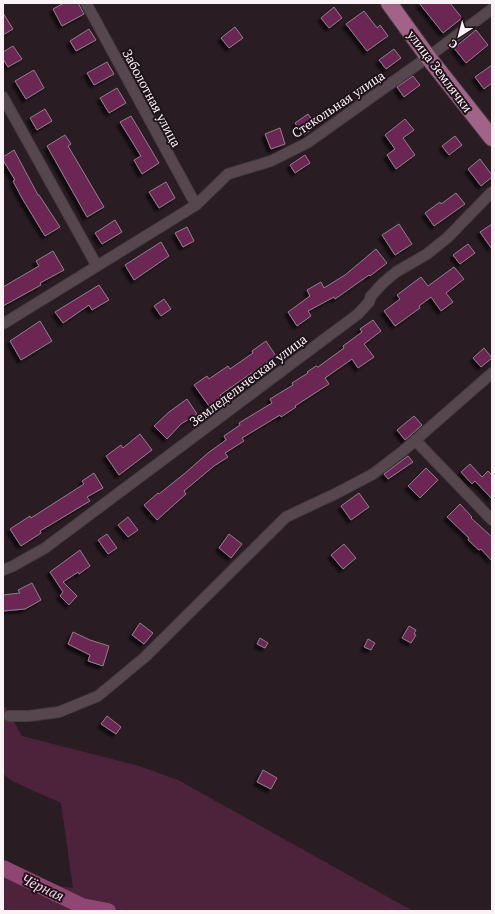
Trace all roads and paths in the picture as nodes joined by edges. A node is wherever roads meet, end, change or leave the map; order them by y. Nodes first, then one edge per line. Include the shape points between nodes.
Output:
1 (86, 3) edge
2 (389, 3) edge
3 (492, 9) edge
4 (428, 57) junction
5 (3, 97) edge
6 (492, 138) edge
7 (492, 192) edge
8 (196, 205) junction
9 (97, 266) junction
10 (3, 324) edge
11 (492, 373) edge
12 (415, 440) junction
13 (492, 520) edge
14 (3, 570) edge
15 (9, 716) dead end

1 - 8 street, Заболотная улица
2 - 4 main road, улица Землячки
3 - 4 street, Стекольная улица
4 - 6 main road, улица Землячки
4 - 8 street, Стекольная улица via 307,143 271,161 228,174
5 - 9 street
7 - 14 street, Земледельческая улица via 447,238 383,283 358,314 45,548
8 - 9 street, Стекольная улица
9 - 10 street, Стекольная улица
11 - 12 street
12 - 13 street
12 - 15 street via 373,474 286,517 145,657 98,696 59,712

